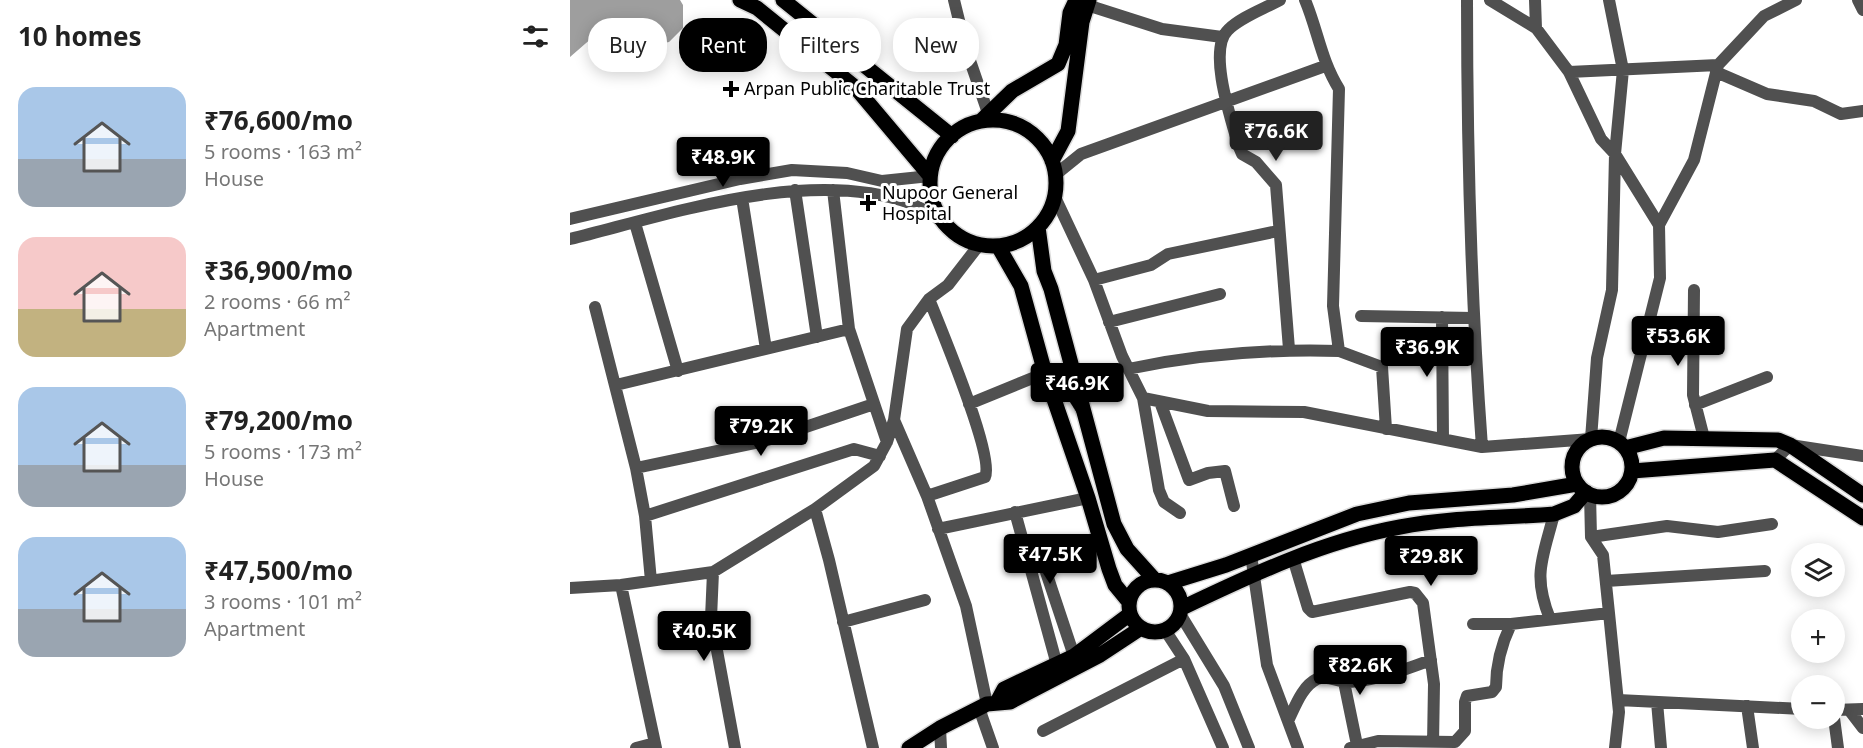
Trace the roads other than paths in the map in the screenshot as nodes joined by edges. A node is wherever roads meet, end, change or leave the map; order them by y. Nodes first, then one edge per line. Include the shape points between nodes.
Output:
1 (740, 0) edge
2 (783, 0) edge
3 (954, 0) edge
4 (1280, 0) edge
5 (1305, 0) edge
6 (1467, 0) edge
7 (1490, 0) edge
8 (1535, 0) edge
9 (1610, 0) edge
10 (1796, 0) edge
11 (1858, 0) edge
12 (1084, 2) edge
13 (1863, 10) edge
14 (1536, 28) junction
15 (1222, 37) junction
16 (1325, 66) junction
17 (1717, 69) junction
18 (1623, 70) junction
19 (1569, 72) junction
20 (1227, 102) junction
21 (1863, 111) edge
22 (985, 117) junction
23 (952, 135) junction
24 (1615, 154) junction
25 (1054, 168) junction
26 (930, 176) junction
27 (795, 190) junction
28 (833, 190) junction
29 (1055, 197) junction
30 (742, 198) junction
31 (570, 219) edge
32 (635, 223) junction
33 (945, 223) junction
34 (1659, 225) junction
35 (1038, 227) junction
36 (1278, 231) junction
37 (570, 239) edge
38 (979, 245) junction
39 (998, 246) junction
40 (1094, 280) junction
41 (1694, 290) dead end
42 (1220, 294) dead end
43 (929, 299) junction
44 (595, 307) dead end
45 (1361, 316) dead end
46 (1442, 317) junction
47 (1473, 318) junction
48 (1109, 322) junction
49 (849, 329) junction
50 (818, 337) junction
51 (766, 349) junction
52 (1289, 349) junction
53 (1339, 351) junction
54 (1128, 369) junction
55 (678, 371) junction
56 (1045, 373) junction
57 (1767, 377) dead end
58 (616, 385) junction
59 (1143, 398) junction
60 (1160, 402) junction
61 (874, 404) junction
62 (969, 404) junction
63 (1695, 405) junction
64 (894, 420) junction
65 (1386, 429) junction
66 (1704, 438) junction
67 (1443, 439) junction
68 (1591, 439) junction
69 (887, 442) junction
70 (1622, 445) junction
71 (1790, 445) junction
72 (1482, 447) junction
73 (880, 456) junction
74 (1863, 456) edge
75 (1775, 460) junction
76 (636, 468) junction
77 (1632, 471) junction
78 (1584, 490) junction
79 (1863, 495) edge
80 (927, 496) junction
81 (1088, 498) junction
82 (1234, 506) dead end
83 (814, 509) junction
84 (1015, 513) junction
85 (1180, 513) dead end
86 (1554, 514) junction
87 (645, 516) junction
88 (1863, 518) edge
89 (1772, 524) dead end
90 (938, 529) junction
91 (1591, 537) junction
92 (1251, 555) junction
93 (1293, 558) junction
94 (1765, 571) dead end
95 (713, 572) junction
96 (1046, 572) dead end
97 (1254, 575) junction
98 (651, 581) junction
99 (1161, 581) junction
100 (1606, 581) junction
101 (621, 585) junction
102 (570, 588) edge
103 (925, 600) dead end
104 (1129, 608) junction
105 (1181, 611) junction
106 (1609, 613) junction
107 (1550, 619) junction
108 (843, 622) junction
109 (1473, 624) dead end
110 (1511, 624) junction
111 (1141, 628) junction
112 (1165, 630) junction
113 (1074, 656) junction
114 (1184, 659) junction
115 (1431, 660) junction
116 (1057, 664) junction
117 (1344, 682) junction
118 (1617, 700) junction
119 (1657, 702) junction
120 (987, 705) junction
121 (1747, 706) junction
122 (1791, 708) edge
123 (1863, 709) edge
124 (1845, 711) edge
125 (1850, 711) junction
126 (1288, 721) junction
127 (940, 728) junction
128 (1863, 728) edge
129 (1835, 729) edge
130 (1043, 731) dead end
131 (1430, 745) edge
132 (655, 746) edge
133 (1354, 747) edge
134 (636, 748) edge
135 (735, 748) edge
136 (873, 748) edge
137 (909, 748) edge
138 (941, 748) edge
139 (993, 748) edge
140 (1223, 748) edge
141 (1249, 748) edge
142 (1298, 748) edge
143 (1615, 748) edge
144 (1661, 748) edge
145 (1753, 748) edge
146 (1838, 748) edge

1 - 26 main road via 757,8 855,87
2 - 23 main road
3 - 22 street
4 - 15 street via 1229,28
5 - 16 street
6 - 47 street
7 - 14 street
8 - 14 street
9 - 18 street
10 - 17 street via 1764,16
11 - 13 street
12 - 15 street via 1162,29
12 - 22 main road via 1070,13 1066,45 1058,64 1012,91
12 - 25 main road via 1068,131
14 - 19 street
15 - 20 street via 1219,62
16 - 20 street
16 - 53 street via 1339,89 1333,306
17 - 18 street
17 - 21 street via 1767,94 1814,101 1841,114
17 - 34 street via 1694,160
18 - 19 street
18 - 24 street
19 - 24 street via 1601,139
20 - 25 street via 1081,154
20 - 36 street via 1242,154 1256,162 1276,185
22 - 23 main road
22 - 25 main road via 1016,125 1038,140
23 - 26 main road via 941,147
24 - 34 street
24 - 68 street via 1612,290 1597,358
25 - 29 main road
26 - 31 street via 882,181 847,173 792,170 740,178
26 - 33 main road via 933,202
27 - 28 street
27 - 30 street
27 - 50 street
28 - 33 street via 909,203
28 - 49 street
29 - 35 main road
29 - 40 street
30 - 32 street
30 - 51 street
32 - 37 street
32 - 55 street
33 - 38 main road via 958,236
34 - 70 street via 1660,278
35 - 39 main road via 1026,237
35 - 99 main road via 1044,270 1114,524 1127,549
36 - 40 street via 1168,254 1151,265
36 - 52 street
38 - 39 main road
38 - 43 street via 948,285
39 - 56 main road via 1021,286
40 - 48 street
41 - 63 street
42 - 48 street
43 - 62 street
43 - 64 street via 907,329
44 - 58 street
45 - 46 street
46 - 47 street
46 - 67 street
47 - 72 street
48 - 54 street
49 - 50 street
49 - 61 street
50 - 51 street
51 - 55 street
52 - 53 street
52 - 54 street via 1179,358
53 - 65 street via 1382,367
54 - 59 street
55 - 58 street
56 - 62 street
56 - 81 main road
57 - 63 street
58 - 76 street
59 - 60 street
59 - 85 street via 1160,490 1164,502
60 - 65 street via 1208,411 1304,412
60 - 82 street via 1189,480 1225,471
61 - 69 street
61 - 76 street via 764,441
62 - 80 street via 988,471 985,477
63 - 66 street
64 - 69 street
64 - 80 street
65 - 67 street
66 - 70 main road via 1664,438
66 - 71 main road via 1766,439
67 - 72 street
68 - 70 main road via 1600,437
68 - 72 street
68 - 78 main road via 1573,458 1573,476
69 - 73 street
70 - 77 main road via 1630,455
71 - 74 street
71 - 75 street
71 - 79 main road
73 - 83 street via 874,466
73 - 87 street via 854,448
75 - 77 main road
75 - 88 main road
76 - 87 street
77 - 78 main road via 1617,493 1599,497
78 - 86 main road via 1575,506
78 - 91 street
78 - 92 main road via 1409,503 1357,514
80 - 90 street
81 - 84 street
81 - 104 main road via 1112,578
83 - 95 street
83 - 108 street
84 - 90 street
84 - 116 street
86 - 93 main road via 1402,526
86 - 107 street via 1539,575 1541,598
87 - 98 street
89 - 91 street via 1718,532 1666,526
90 - 120 street via 966,606
91 - 100 street via 1603,555
92 - 97 street
92 - 99 main road
93 - 97 main road
93 - 115 street via 1312,612 1415,593 1424,603
94 - 100 street
95 - 98 street
95 - 135 street via 711,618
96 - 113 street
97 - 105 main road
97 - 126 street via 1265,657
98 - 101 street
99 - 104 main road via 1135,588
99 - 105 main road via 1178,593
100 - 106 street
101 - 102 street
101 - 132 street
103 - 108 street
104 - 111 main road
104 - 113 main road
105 - 112 main road
105 - 141 street via 1224,686
106 - 107 street
106 - 118 street
107 - 110 street
108 - 136 street
109 - 110 street
110 - 131 street via 1501,645 1496,687 1492,692 1467,696 1465,731 1461,737 1455,742
111 - 112 main road via 1149,632
111 - 120 main road via 1100,656 1020,697
112 - 114 street
113 - 116 main road
114 - 130 street
114 - 140 street
115 - 117 street via 1400,672
115 - 131 street via 1434,693
116 - 120 main road via 1004,689
117 - 126 street via 1325,677 1310,684
117 - 133 street
118 - 119 street
118 - 143 street
119 - 121 street
119 - 144 street
120 - 127 main road
120 - 139 street
121 - 122 street
121 - 145 street
123 - 125 street
124 - 125 street
125 - 128 street
126 - 142 street
127 - 137 main road
127 - 138 street
129 - 146 street
131 - 133 street via 1378,741
132 - 134 street

